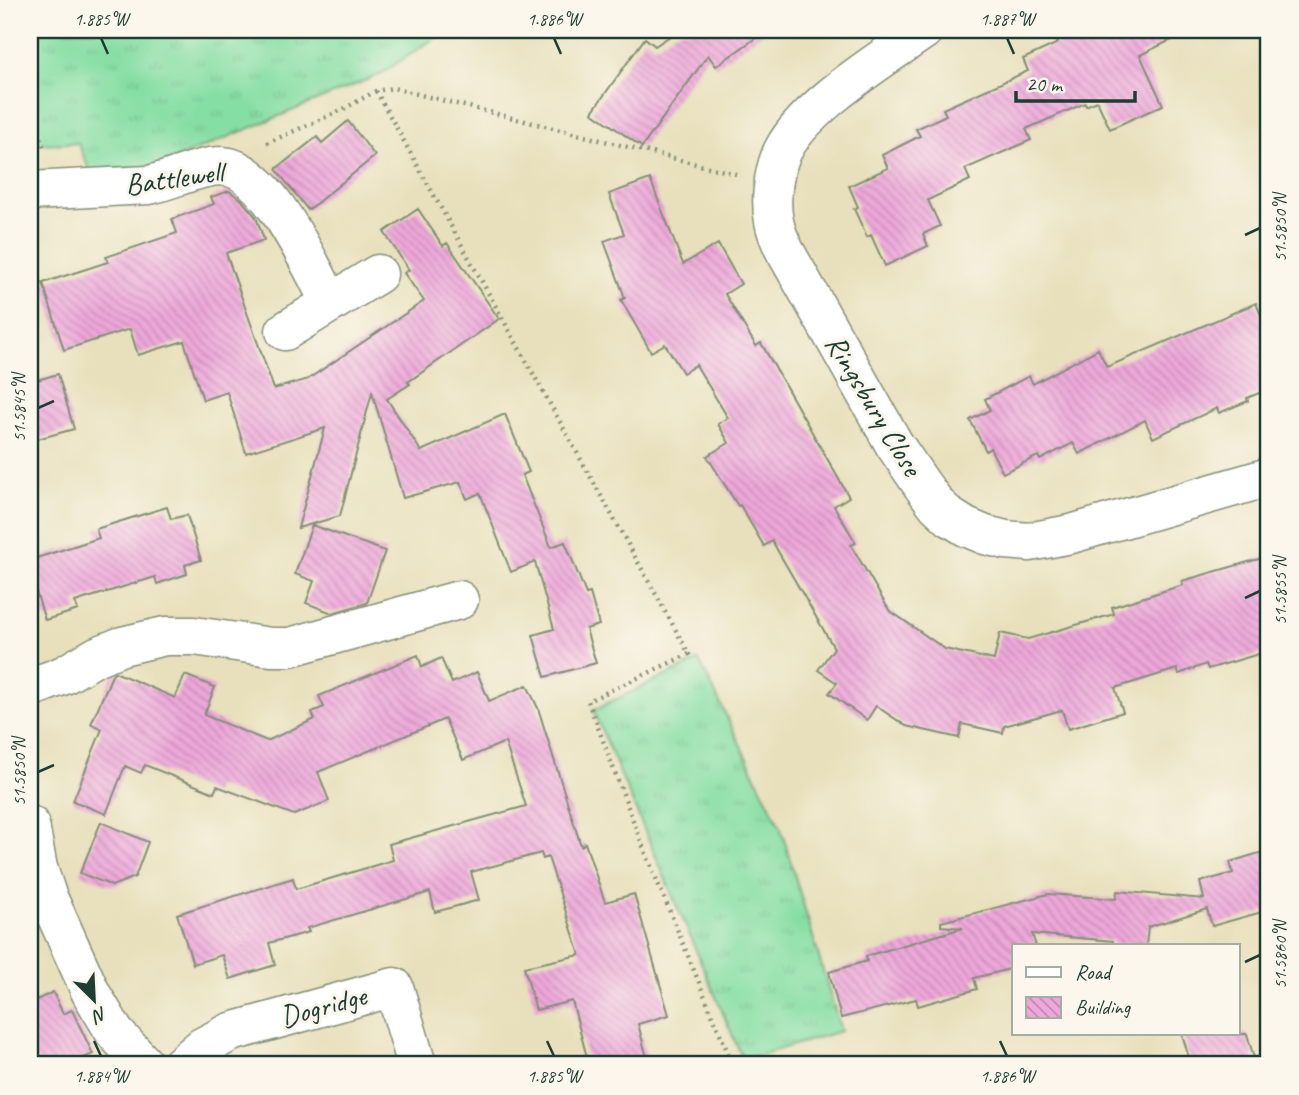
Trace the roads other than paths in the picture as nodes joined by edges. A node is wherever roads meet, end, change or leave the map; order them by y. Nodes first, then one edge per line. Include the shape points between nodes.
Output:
1 (924, 30) edge
2 (30, 191) edge
3 (379, 274) dead end
4 (330, 303) junction
5 (285, 331) dead end
6 (1269, 477) edge
7 (459, 600) dead end
8 (30, 688) edge
9 (30, 825) edge
10 (145, 1065) edge
11 (181, 1065) edge
12 (417, 1065) edge

1 - 6 street, Ringsbury Close via 839,91 790,140 780,156 773,218 785,251 894,444 937,505 985,535 1029,542 1072,534
2 - 4 street, Battlewell via 149,185 203,169 236,168 279,211
3 - 4 street
4 - 5 street
7 - 8 street via 416,596 322,639 290,647 194,636 154,638 97,656
9 - 10 street via 47,895 91,993 115,1033
11 - 12 street, Dogridge via 231,1032 394,987

